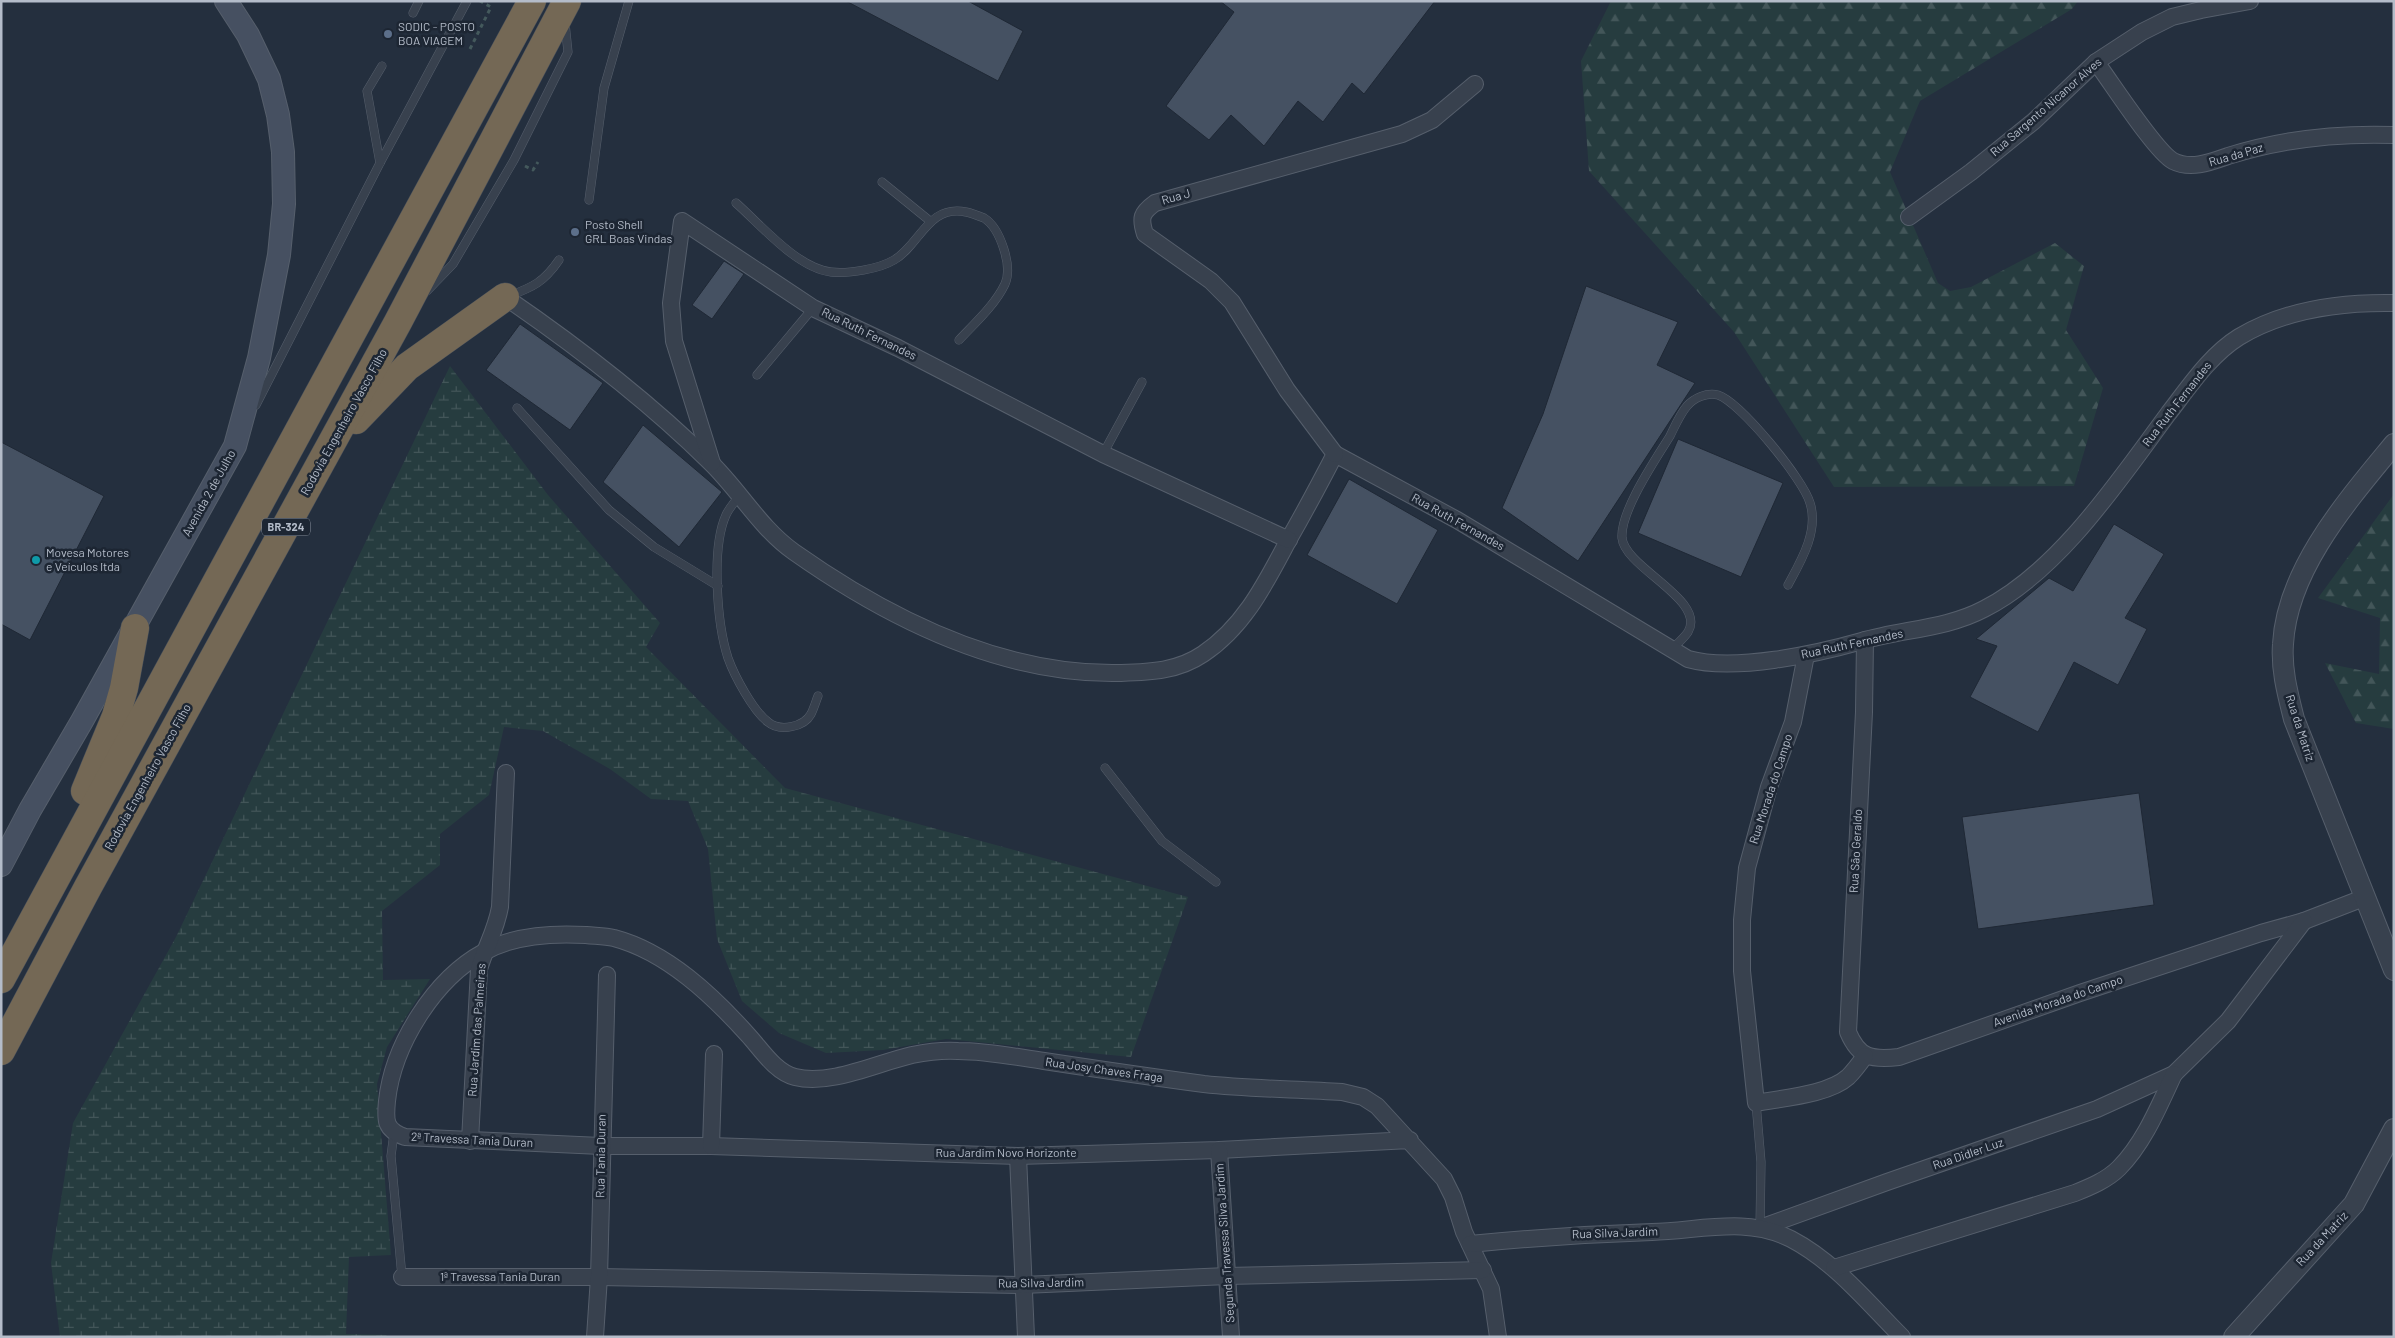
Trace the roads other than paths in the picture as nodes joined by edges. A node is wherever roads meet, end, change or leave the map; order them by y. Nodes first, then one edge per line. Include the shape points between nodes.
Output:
1 (226, 1) edge
2 (419, 1) edge
3 (467, 1) edge
4 (532, 1) edge
5 (629, 1) edge
6 (2250, 1) edge
7 (565, 4) edge
8 (413, 13) dead end
9 (2096, 62) junction
10 (382, 66) dead end
11 (1475, 84) dead end
12 (2394, 135) edge
13 (380, 164) junction
14 (882, 182) dead end
15 (589, 200) dead end
16 (736, 203) dead end
17 (1909, 217) dead end
18 (930, 220) junction
19 (558, 260) dead end
20 (505, 297) junction
21 (2394, 303) edge
22 (813, 308) junction
23 (960, 340) dead end
24 (757, 375) dead end
25 (1142, 382) dead end
26 (517, 408) dead end
27 (2394, 444) edge
28 (234, 446) junction
29 (1103, 454) junction
30 (1335, 454) junction
31 (712, 463) junction
32 (312, 479) junction
33 (739, 496) junction
34 (1289, 540) junction
35 (1788, 585) dead end
36 (718, 586) junction
37 (134, 628) junction
38 (1865, 640) junction
39 (1672, 649) junction
40 (1806, 655) junction
41 (818, 696) dead end
42 (1105, 768) dead end
43 (506, 773) dead end
44 (1, 865) edge
45 (56, 875) junction
46 (1216, 882) dead end
47 (2366, 897) junction
48 (2304, 921) junction
49 (614, 938) joint
50 (484, 952) junction
51 (2394, 970) edge
52 (607, 975) dead end
53 (1, 979) edge
54 (1, 1051) edge
55 (714, 1054) dead end
56 (1865, 1056) junction
57 (2174, 1074) junction
58 (1756, 1103) junction
59 (2394, 1129) edge
60 (394, 1133) junction
61 (1410, 1140) junction
62 (470, 1141) junction
63 (601, 1146) junction
64 (711, 1146) junction
65 (1219, 1150) junction
66 (1018, 1156) junction
67 (1760, 1228) junction
68 (1470, 1244) junction
69 (1834, 1268) junction
70 (1482, 1270) junction
71 (1227, 1276) junction
72 (599, 1277) junction
73 (402, 1278) joint
74 (1023, 1285) junction
75 (595, 1337) edge
76 (1026, 1337) edge
77 (1231, 1337) edge
78 (1498, 1337) edge
79 (1902, 1337) edge
80 (2234, 1337) edge

1 - 28 main road, Avenida 2 de Julho via 248,36 268,79 278,114 283,152 284,204 272,298
2 - 8 lane
3 - 13 lane
4 - 45 highway, BR-324
5 - 15 lane via 604,88
6 - 9 street, Rua Sargento Nicanor Alves via 2172,17
7 - 32 highway, Rodovia Engenheiro Vasco Filho / BR-324
9 - 12 street, Rua da Paz via 2158,148 2173,161 2186,165 2203,164 2249,150 2309,138
9 - 17 street, Rua Sargento Nicanor Alves via 2034,120
10 - 13 lane via 367,91
11 - 30 street, Rua J via 1432,120 1402,134 1155,202 1145,210 1142,218 1145,234 1211,282 1232,302 1287,390
13 - 28 lane
14 - 18 lane
16 - 18 lane via 806,263 830,272 860,271 894,260
18 - 23 lane via 945,213 964,212 984,219 1000,238 1007,260 1006,282
19 - 20 lane via 549,274 535,286
20 - 31 street, Rua Ruth Fernandes via 630,389
20 - 32 highway via 407,367 349,427
21 - 38 street, Rua Ruth Fernandes via 2363,302 2320,308 2275,321 2239,337 2208,363 2099,506 2048,563 1984,609 1915,631
22 - 24 lane
22 - 29 street, Rua Ruth Fernandes
22 - 31 street, Rua Ruth Fernandes via 682,221 671,303 674,341
25 - 29 lane
26 - 36 lane via 609,510 654,547
27 - 47 street, Rua da Matriz via 2338,515 2299,581 2287,610 2282,645 2284,678 2294,719
28 - 37 main road, Avenida 2 de Julho
29 - 34 street, Rua Ruth Fernandes
30 - 34 street, Rua Ruth Fernandes
30 - 39 street, Rua Ruth Fernandes via 1457,520
31 - 33 street, Rua Ruth Fernandes
32 - 54 highway, Rodovia Engenheiro Vasco Filho / BR-324
33 - 34 street, Rua Ruth Fernandes via 767,529 792,551 901,618 1006,659 1099,674 1172,670 1202,655 1233,630 1260,594
33 - 36 lane via 726,515 720,538
35 - 39 lane via 1804,556 1810,535 1810,503 1792,472 1742,411 1719,395 1699,397 1687,406 1642,482 1622,538 1630,554 1686,607 1689,631
36 - 41 lane via 720,628 728,660 749,699 768,723 781,728 799,726 811,715
37 - 44 main road, Avenida 2 de Julho
37 - 45 highway via 116,716
38 - 40 street, Rua Ruth Fernandes
38 - 56 street, Rua São Geraldo via 1848,1032 1854,1046
39 - 40 street, Rua Ruth Fernandes via 1688,659 1726,664
40 - 58 street, Rua Morada do Campo via 1793,722 1769,787 1748,868 1742,920 1742,971
42 - 46 lane via 1162,841
43 - 50 street, Rua Jardim das Palmeiras via 500,907 497,926
45 - 53 highway, BR-324
47 - 48 street, Avenida Morada do Campo
47 - 51 street, Rua da Matriz
48 - 56 street, Avenida Morada do Campo via 2080,993 1899,1057 1881,1059
48 - 57 street, Rua Didler Luz via 2228,1021
49 - 50 street, 2ª Travessa Tania Duran via 548,935 518,939
49 - 61 street, Rua Josy Chaves Fraga via 649,952 702,988 774,1064 788,1075 803,1079 827,1078 912,1055 977,1052 1208,1084 1342,1092 1363,1097 1378,1106
50 - 60 street, 2ª Travessa Tania Duran via 438,990 401,1048 391,1071 386,1114 387,1125
50 - 62 street, Rua Jardim das Palmeiras via 479,969
52 - 63 street, Rua Tania Duran
55 - 64 street
56 - 58 street via 1847,1078 1832,1086
57 - 67 street, Rua Didler Luz via 2097,1109
57 - 69 street, Rua Didler Luz via 2137,1146 2118,1169 2094,1185
58 - 67 lane via 1761,1162
59 - 80 street, Rua da Matriz via 2354,1204
60 - 62 street, 2ª Travessa Tania Duran
60 - 73 lane via 391,1156
61 - 65 street, Rua Jardim Novo Horizonte
61 - 68 street, Rua Josy Chaves Fraga via 1444,1179 1454,1197
62 - 63 street, 2ª Travessa Tania Duran
63 - 64 street, Rua Jardim Novo Horizonte
63 - 72 street, Rua Tania Duran
64 - 66 street, Rua Jardim Novo Horizonte
65 - 66 street, Rua Jardim Novo Horizonte
65 - 71 street, Segunda Travessa Silva Jardim
66 - 74 street
67 - 68 street, Rua Silva Jardim via 1734,1225 1677,1231 1558,1235
67 - 69 street via 1790,1238
68 - 70 street, Rua Josy Chaves Fraga
69 - 79 street
70 - 71 street, Rua Silva Jardim
70 - 78 street, Rua Josy Chaves Fraga via 1492,1289
71 - 74 street, Rua Silva Jardim
71 - 77 street, Segunda Travessa Silva Jardim
72 - 73 street, 1ª Travessa Tania Duran
72 - 74 street, Rua Silva Jardim
72 - 75 street, Rua Tania Duran
74 - 76 street

